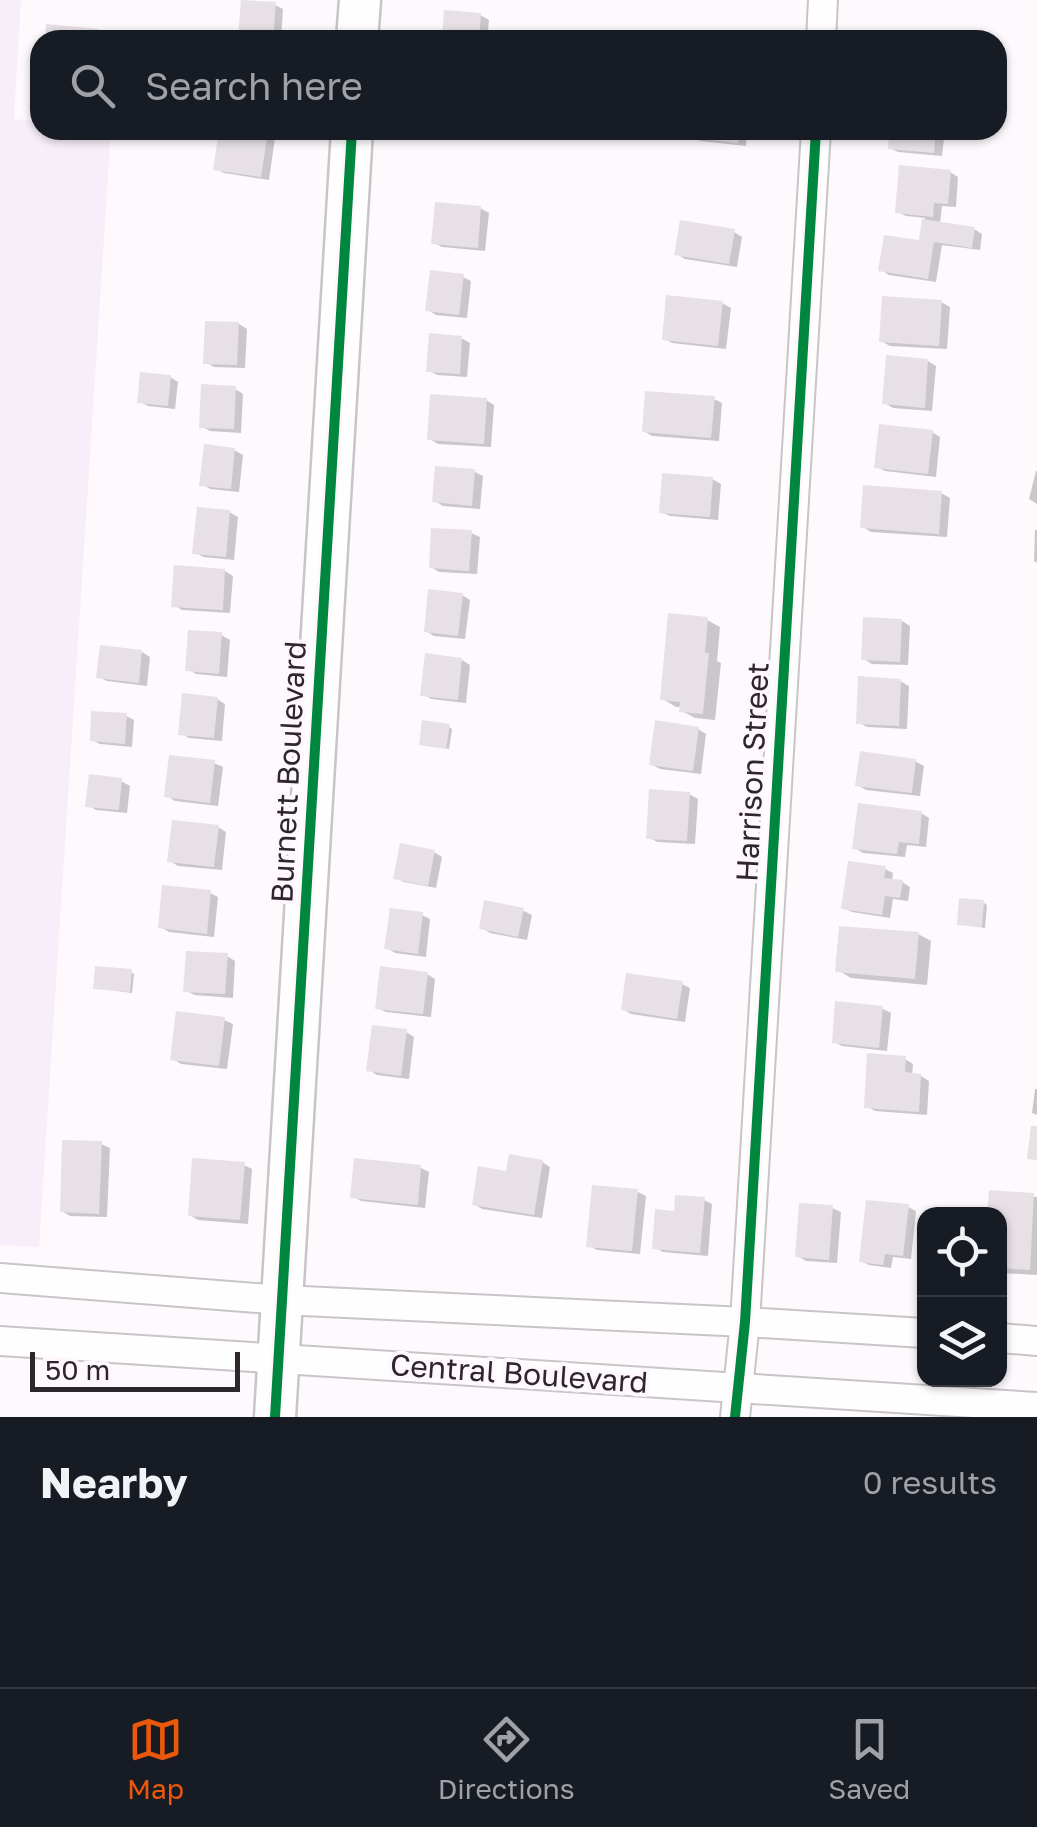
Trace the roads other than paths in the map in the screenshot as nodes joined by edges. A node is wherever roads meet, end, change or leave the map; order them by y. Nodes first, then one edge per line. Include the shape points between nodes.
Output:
1 (360, 0) edge
2 (824, 0) edge
3 (358, 30) edge
4 (822, 30) edge
5 (351, 140) edge
6 (815, 140) edge
7 (0, 1278) edge
8 (282, 1300) junction
9 (745, 1322) junction
10 (917, 1334) edge
11 (1007, 1339) edge
12 (0, 1341) edge
13 (1037, 1341) edge
14 (278, 1359) junction
15 (737, 1387) junction
16 (1037, 1407) edge
17 (275, 1417) edge
18 (735, 1417) edge

1 - 3 main road
2 - 4 street
5 - 8 main road, Burnett Boulevard
6 - 9 street, Harrison Street
7 - 8 street, Central Boulevard
8 - 9 street, Central Boulevard
8 - 14 main road, Burnett Boulevard
9 - 10 street, Central Boulevard
9 - 15 street, Harrison Street
11 - 13 street
12 - 14 street, Central Boulevard
14 - 15 street, Central Boulevard
14 - 17 main road, Burnett Boulevard
15 - 16 street, Central Boulevard
15 - 18 street, Harrison Street

